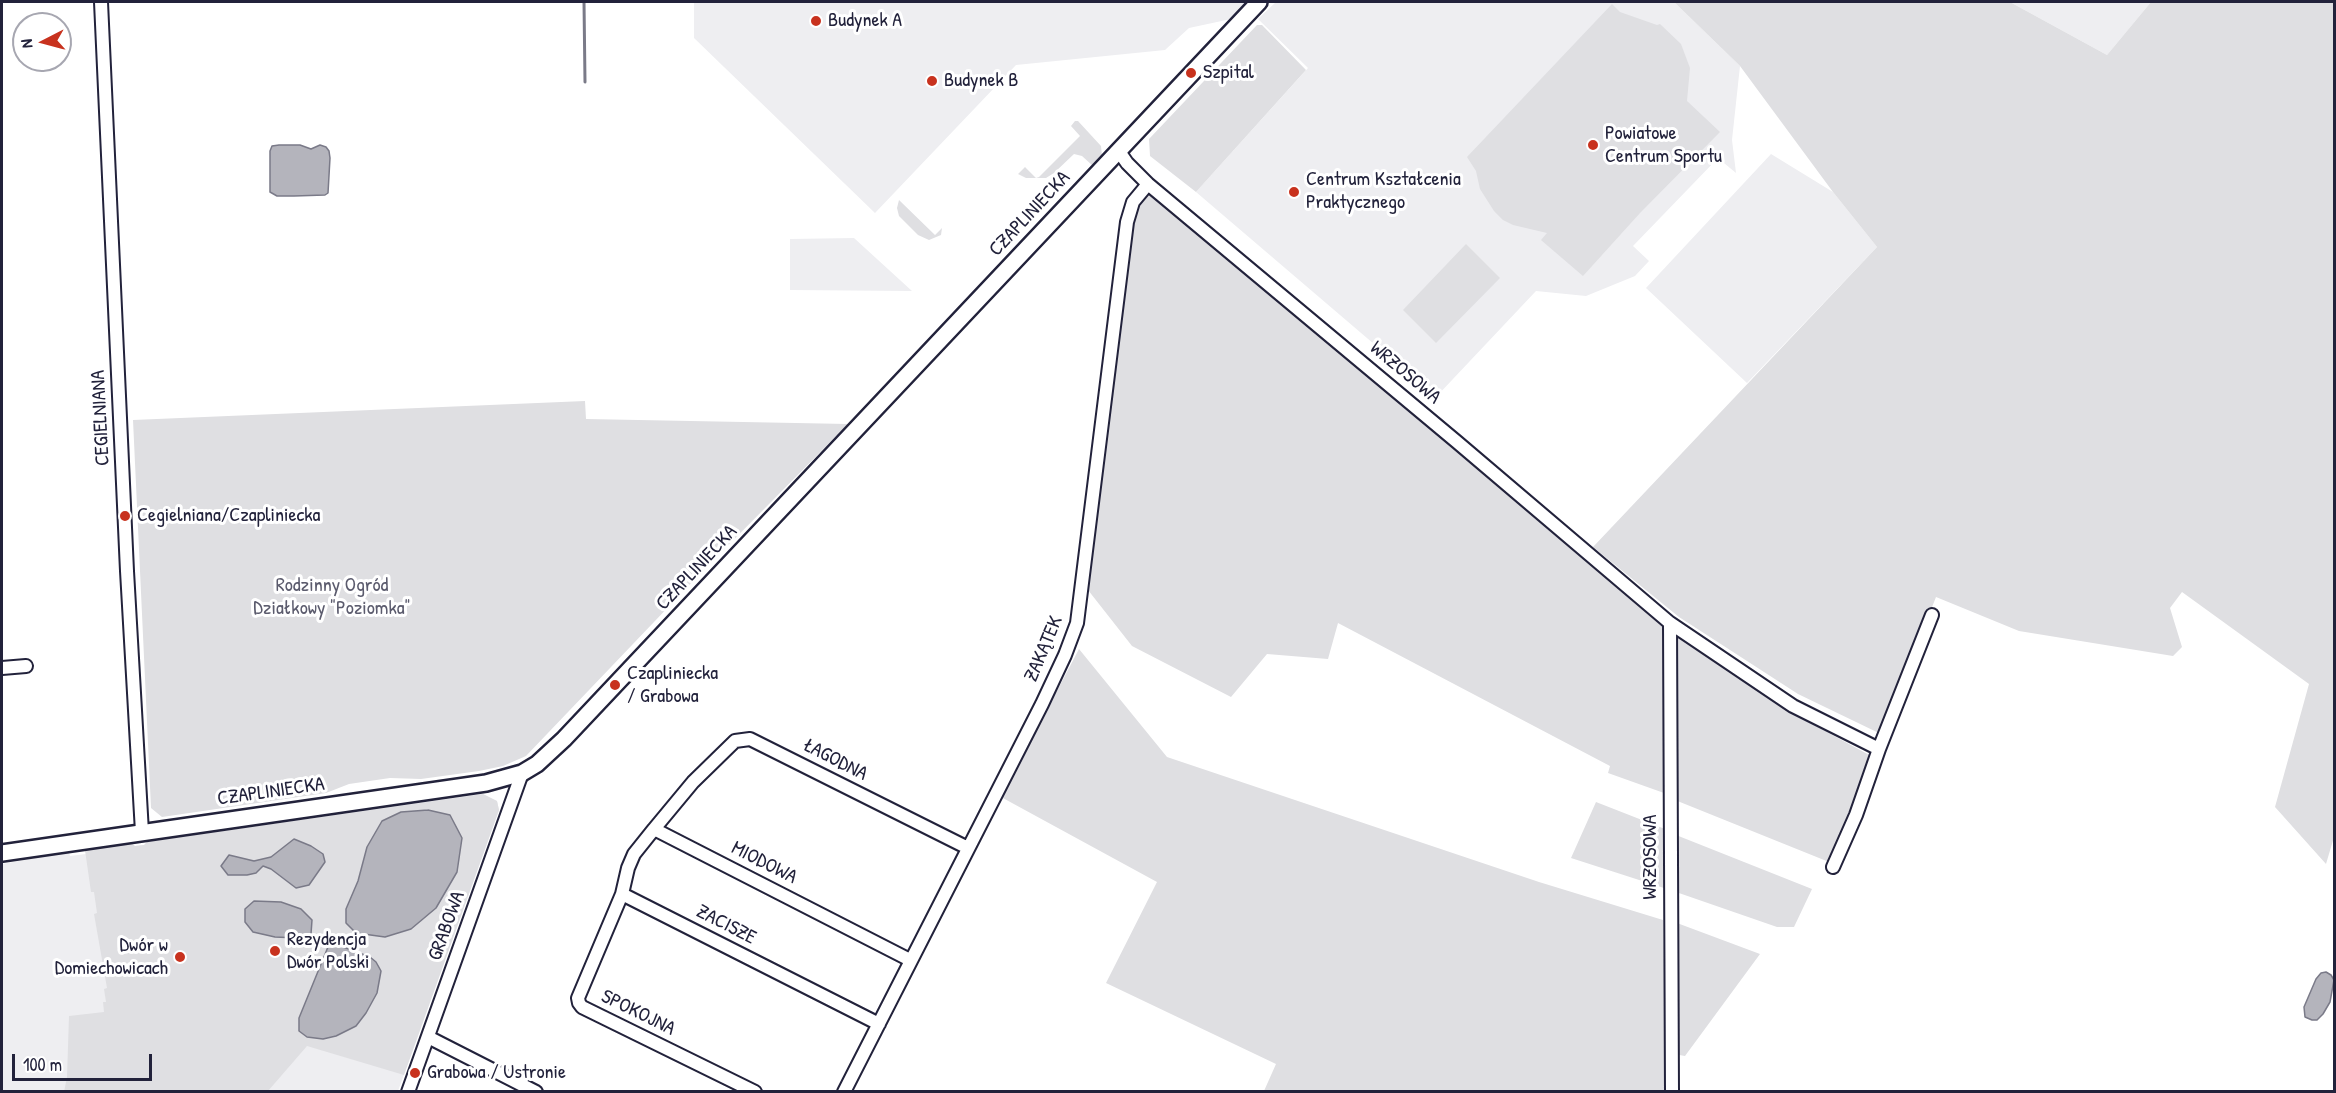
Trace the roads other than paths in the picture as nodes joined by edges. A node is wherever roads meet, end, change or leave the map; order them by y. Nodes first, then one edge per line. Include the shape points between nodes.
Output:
1 (101, 2) edge
2 (1259, 2) edge
3 (1118, 150) junction
4 (1148, 184) junction
5 (1932, 615) dead end
6 (1670, 623) junction
7 (26, 666) dead end
8 (2, 668) edge
9 (1879, 749) junction
10 (522, 773) junction
11 (654, 829) junction
12 (142, 832) junction
13 (968, 848) junction
14 (2, 853) edge
15 (1833, 867) dead end
16 (622, 894) junction
17 (910, 960) junction
18 (879, 1024) junction
19 (428, 1037) junction
20 (408, 1092) edge
21 (536, 1092) edge
22 (755, 1092) edge
23 (844, 1092) edge
24 (1672, 1092) edge

1 - 12 street, CEGIELNIANA
2 - 3 main road, CZAPLINIECKA
3 - 4 street, WRZOSOWA
3 - 10 main road, CZAPLINIECKA via 564,739
4 - 6 street, WRZOSOWA
4 - 13 street, ZAKĄTEK via 1133,202 1127,222 1077,623 1051,684
5 - 9 street
6 - 9 street, WRZOSOWA via 1793,706
6 - 24 street, WRZOSOWA
7 - 8 street
9 - 15 street
10 - 12 main road, CZAPLINIECKA via 486,783
10 - 19 street, GRABOWA
11 - 13 street, ŁAGODNA via 693,782 735,741 750,739
11 - 16 street via 634,854
11 - 17 street, MIODOWA
12 - 14 main road, CZAPLINIECKA
13 - 17 street, ZAKĄTEK
16 - 18 street, ZACISZE
16 - 22 street, SPOKOJNA via 579,1003
17 - 18 street, ZAKĄTEK
18 - 23 street, ZAKĄTEK
19 - 20 street, GRABOWA
19 - 21 street

